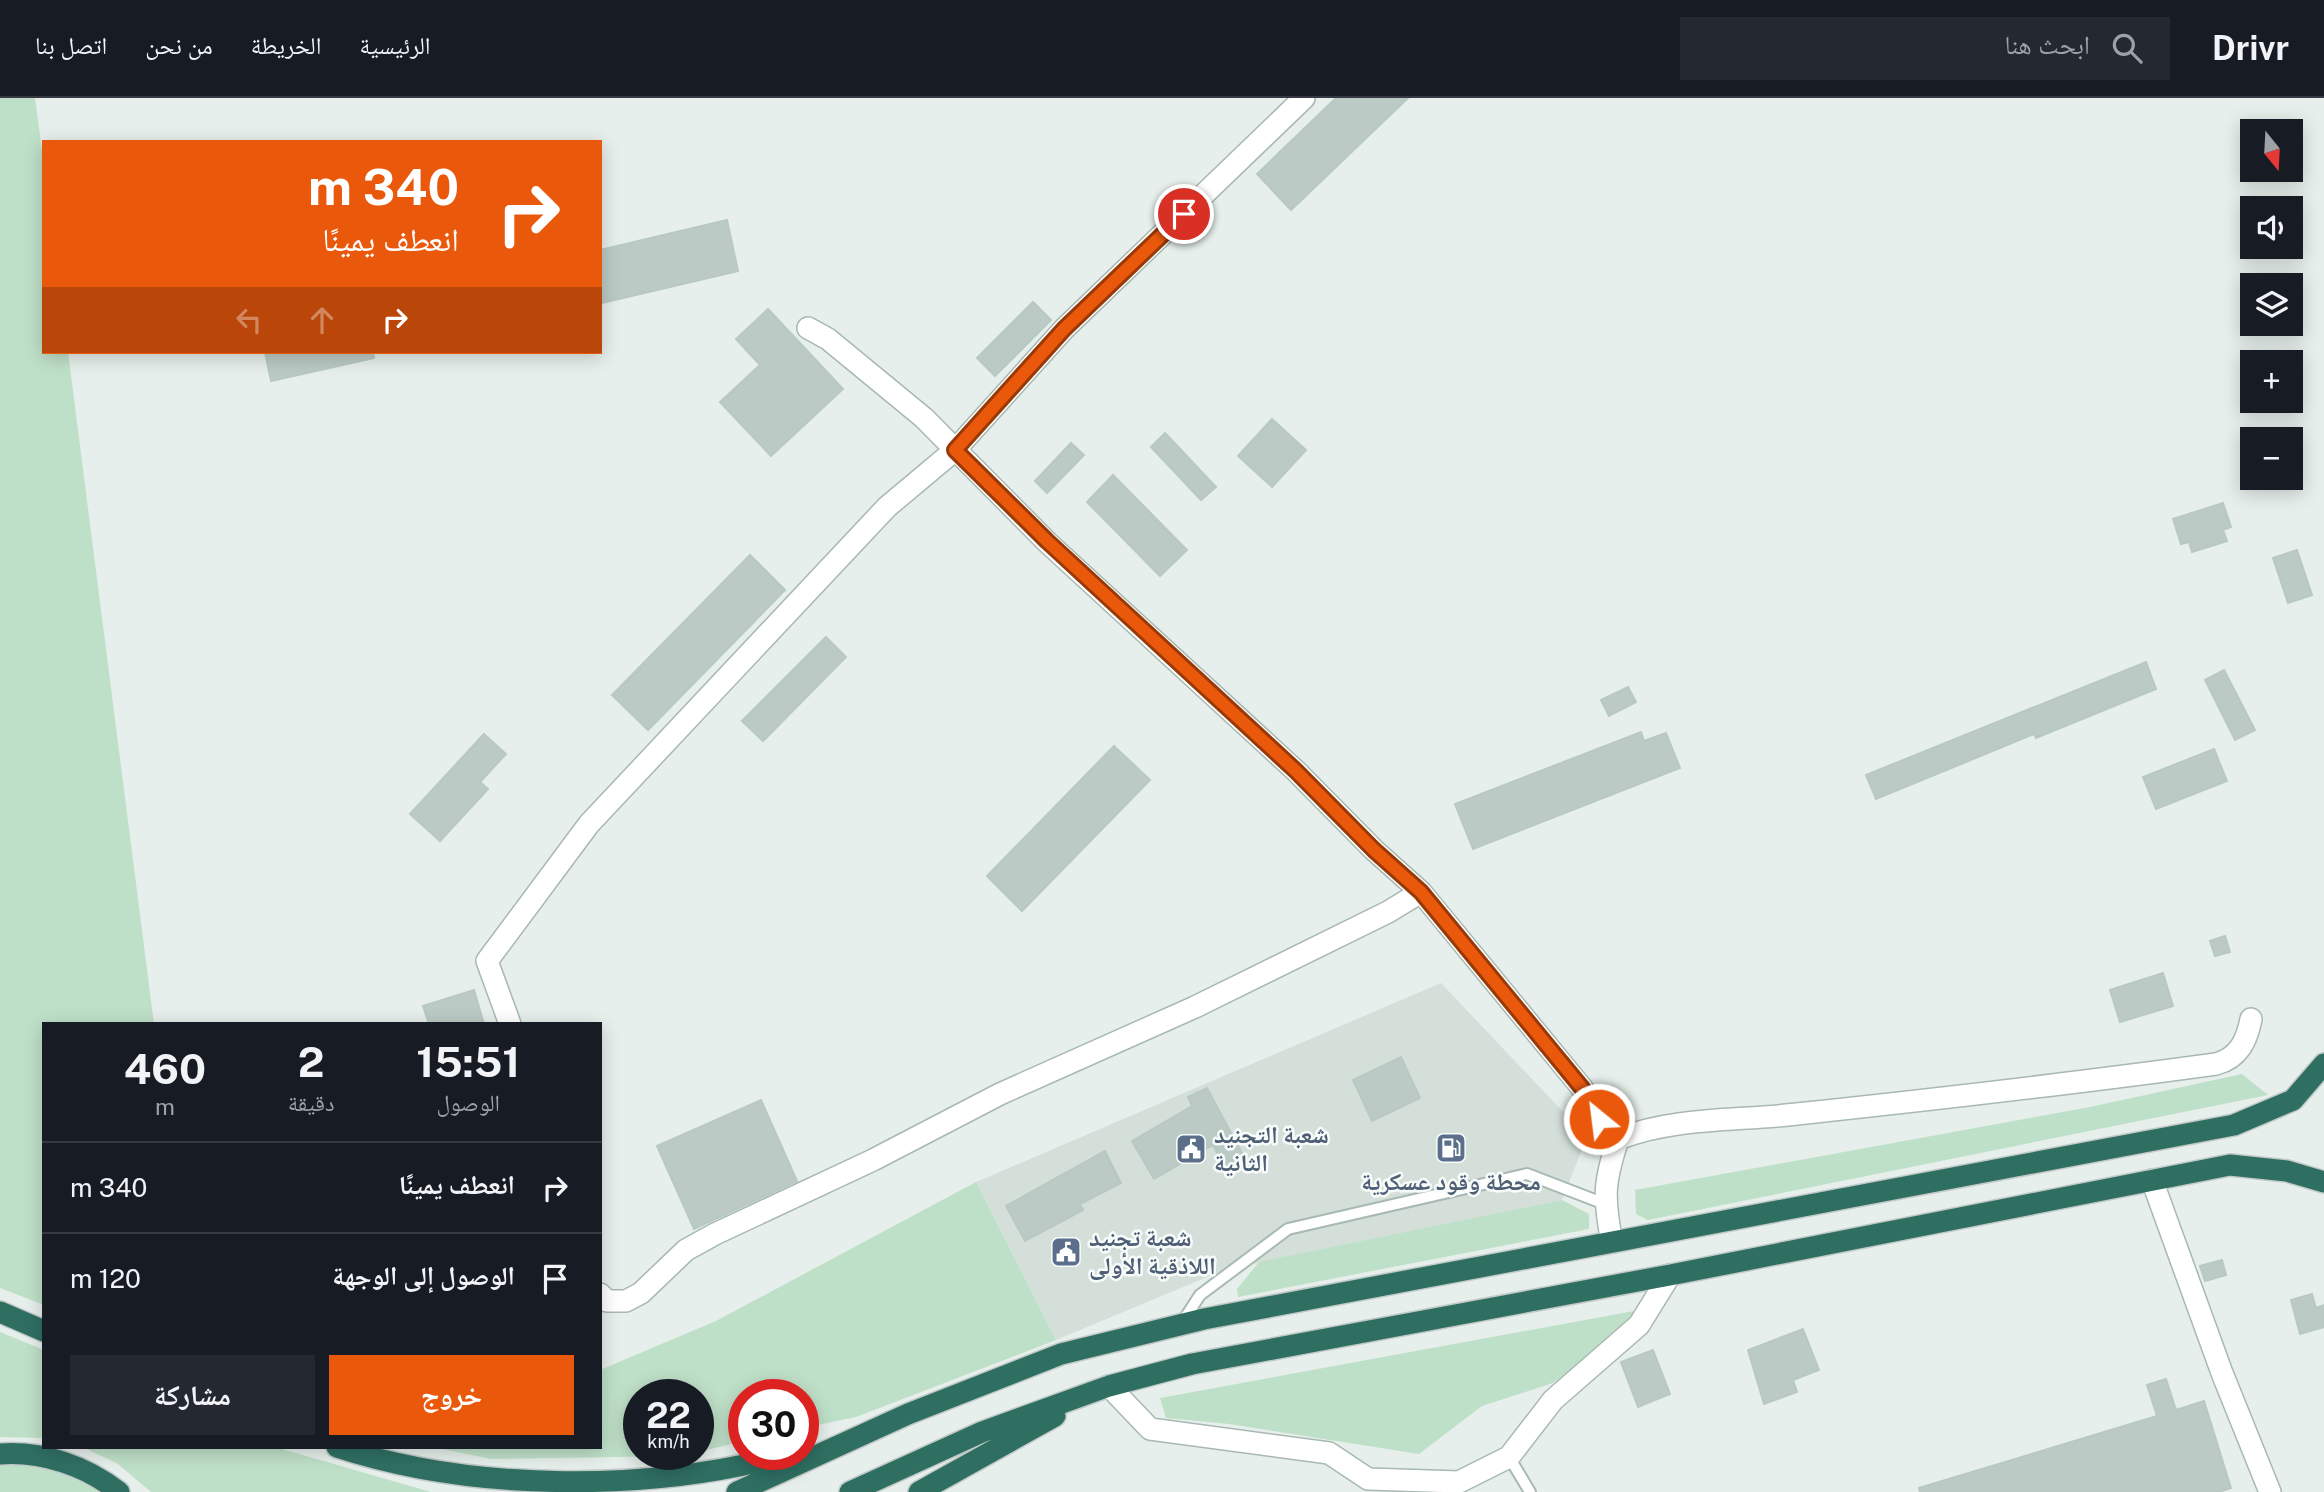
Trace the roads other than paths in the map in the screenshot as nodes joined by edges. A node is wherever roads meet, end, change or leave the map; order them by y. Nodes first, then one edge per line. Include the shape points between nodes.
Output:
1 (1304, 98) edge
2 (808, 328) dead end
3 (955, 450) junction
4 (1421, 892) junction
5 (2251, 1019) dead end
6 (509, 1022) edge
7 (2324, 1063) edge
8 (1618, 1139) junction
9 (2152, 1180) junction
10 (2324, 1182) edge
11 (1605, 1204) junction
12 (1612, 1242) junction
13 (1670, 1275) junction
14 (602, 1296) edge
15 (0, 1312) edge
16 (1181, 1325) junction
17 (42, 1330) edge
18 (1109, 1386) junction
19 (908, 1414) junction
20 (819, 1445) edge
21 (346, 1449) edge
22 (0, 1454) edge
23 (1508, 1457) junction
24 (728, 1468) edge
25 (119, 1492) edge
26 (737, 1492) edge
27 (850, 1492) edge
28 (919, 1492) edge
29 (1530, 1492) edge
30 (2270, 1492) edge

1 - 3 street via 1064,329
2 - 3 street via 828,338
3 - 4 street
3 - 6 street via 887,507 589,824 487,961
4 - 8 street via 1582,1088 1599,1119
4 - 14 street via 1207,1001 1000,1094 715,1234 687,1250 626,1301 607,1301
5 - 8 street via 2248,1036 2227,1062 1793,1115 1665,1126
7 - 12 highway via 2293,1100 2234,1125
8 - 11 street via 1606,1176
9 - 10 highway via 2230,1165 2287,1171
9 - 13 highway
9 - 30 street
11 - 12 street
11 - 16 lane via 1527,1174 1288,1229 1200,1295
12 - 16 highway
13 - 18 highway via 1192,1364
13 - 23 street via 1639,1325 1553,1400
15 - 17 highway
16 - 19 highway via 1060,1354
18 - 23 street via 1150,1429 1329,1453 1368,1479 1460,1482
18 - 27 highway via 982,1432
18 - 28 highway
19 - 20 highway
19 - 26 highway
21 - 24 highway via 440,1471 570,1485
22 - 25 highway via 60,1461
23 - 29 lane

